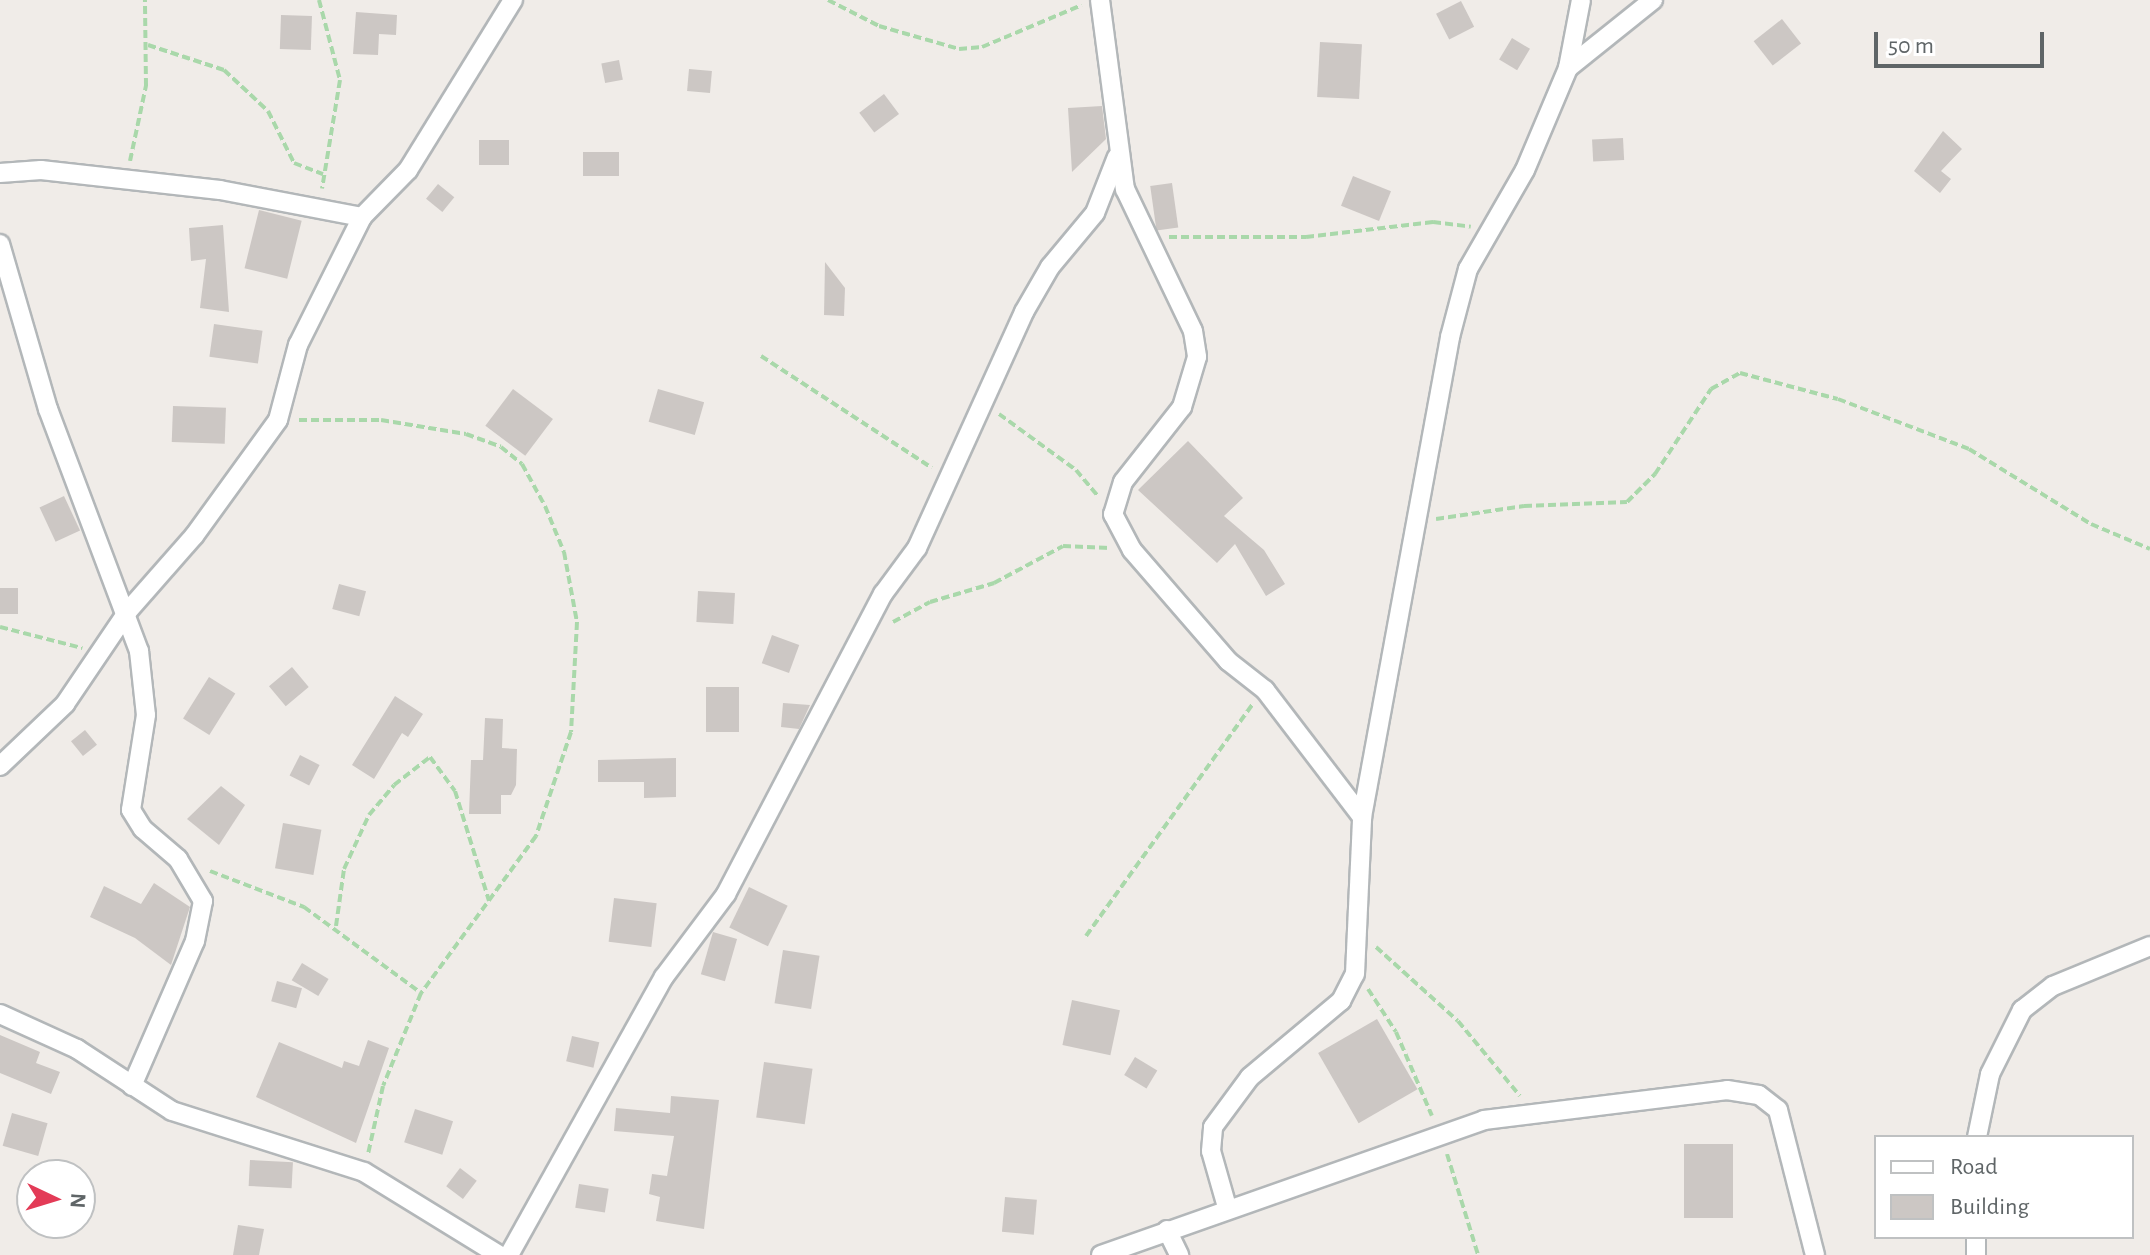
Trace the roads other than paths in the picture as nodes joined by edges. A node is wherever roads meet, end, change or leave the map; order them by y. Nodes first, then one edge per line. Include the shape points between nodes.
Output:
1 (513, 0) edge
2 (1098, 0) edge
3 (1581, 0) edge
4 (1653, 0) edge
5 (1568, 68) junction
6 (1117, 157) junction
7 (0, 173) edge
8 (362, 217) junction
9 (0, 244) edge
10 (128, 611) junction
11 (0, 766) edge
12 (1362, 817) junction
13 (2150, 946) edge
14 (0, 1014) edge
15 (132, 1086) junction
16 (1977, 1135) edge
17 (1227, 1207) junction
18 (1167, 1230) junction
19 (499, 1255) edge
20 (509, 1255) edge
21 (1101, 1255) edge
22 (1179, 1255) edge
23 (1815, 1255) edge

1 - 8 street via 408,170
2 - 6 street
3 - 5 street
4 - 5 street
5 - 12 street via 1525,170 1468,269 1450,337
6 - 12 street via 1193,331 1197,357 1182,407 1123,482 1113,514 1132,550 1228,661 1265,690
6 - 20 street via 1095,213 1038,286 951,480 726,894 664,977
7 - 8 street via 41,170 126,179
8 - 10 street via 298,345 278,420 194,536
9 - 10 street via 48,409
10 - 11 street via 65,704
10 - 15 street via 146,715 131,810 143,829 178,859 203,901 202,916
12 - 17 street via 1355,974 1341,1001 1250,1077 1213,1127 1211,1151
13 - 16 street via 2053,986 2022,1010 1990,1074
14 - 15 street via 77,1049
15 - 19 street via 172,1111 364,1172
17 - 18 street
17 - 23 street via 1291,1190 1438,1132 1532,1112 1727,1090 1759,1095 1778,1110 1788,1131
18 - 21 street
18 - 22 street

